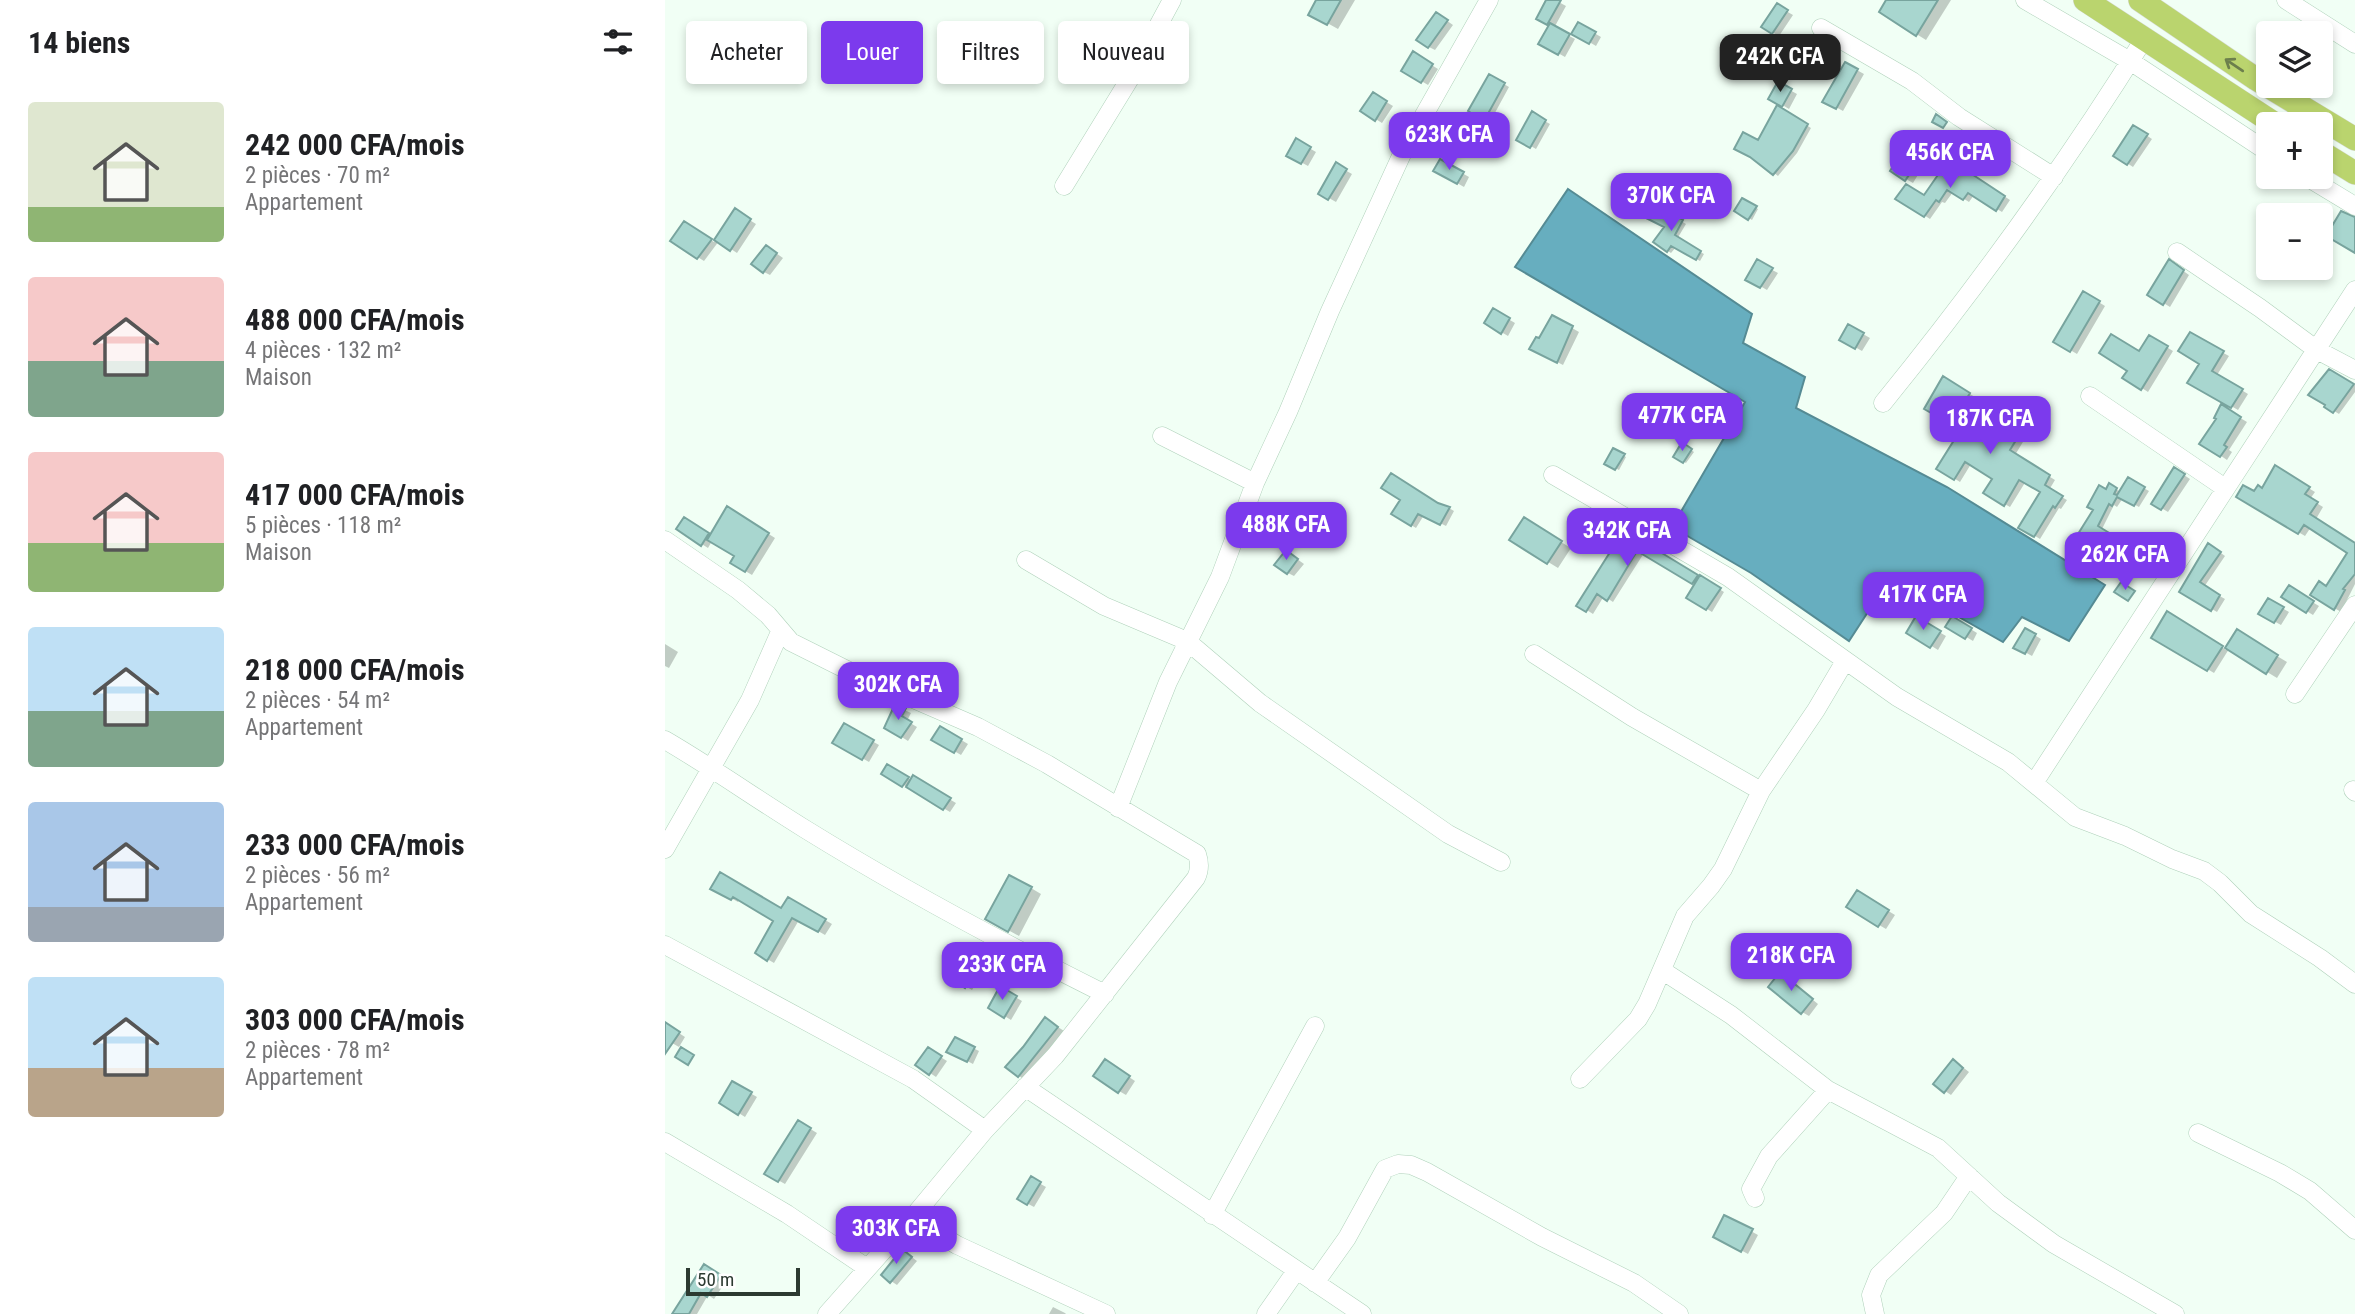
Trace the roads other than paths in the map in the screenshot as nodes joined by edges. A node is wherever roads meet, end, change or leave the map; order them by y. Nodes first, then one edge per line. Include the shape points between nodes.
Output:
1 (1172, 0) edge
2 (1489, 0) edge
3 (2025, 0) edge
4 (2085, 0) edge
5 (2140, 0) edge
6 (2286, 0) edge
7 (1821, 28) dead end
8 (2144, 39) junction
9 (2355, 44) edge
10 (2130, 61) junction
11 (2257, 112) edge
12 (2355, 139) edge
13 (2256, 144) edge
14 (2333, 159) edge
15 (2355, 173) edge
16 (2054, 177) junction
17 (1064, 186) dead end
18 (2327, 189) edge
19 (2355, 206) edge
20 (2177, 252) dead end
21 (2355, 290) edge
22 (2317, 350) junction
23 (2355, 370) edge
24 (2090, 397) dead end
25 (1883, 403) dead end
26 (1162, 436) dead end
27 (1553, 475) dead end
28 (1255, 483) junction
29 (2225, 488) junction
30 (665, 540) edge
31 (1026, 560) dead end
32 (2355, 605) edge
33 (781, 632) junction
34 (1188, 641) junction
35 (1534, 654) dead end
36 (1845, 661) junction
37 (2295, 694) dead end
38 (665, 740) edge
39 (710, 767) junction
40 (2034, 783) junction
41 (1761, 791) junction
42 (1118, 808) junction
43 (665, 849) edge
44 (1500, 862) dead end
45 (665, 945) edge
46 (1663, 971) junction
47 (2355, 984) edge
48 (1105, 994) junction
49 (1315, 1026) dead end
50 (1580, 1079) dead end
51 (1025, 1087) junction
52 (1828, 1090) junction
53 (985, 1130) junction
54 (2198, 1133) dead end
55 (665, 1142) edge
56 (1969, 1176) junction
57 (1755, 1198) dead end
58 (1212, 1214) junction
59 (912, 1218) junction
60 (2355, 1230) edge
61 (867, 1268) junction
62 (1296, 1271) junction
63 (1315, 1283) junction
64 (827, 1314) edge
65 (1106, 1314) edge
66 (1266, 1314) edge
67 (1362, 1314) edge
68 (1679, 1314) edge
69 (1875, 1314) edge
70 (2175, 1314) edge

1 - 17 street
2 - 28 street via 1402,154
3 - 10 street
4 - 8 main road
12 -> 5 main road
6 - 9 street
7 - 16 street via 1912,81 1959,117
8 - 10 street
8 - 11 main road
10 - 13 street
10 - 16 street
14 - 15 main road
16 - 25 street via 1951,319
18 - 19 street
20 - 22 street
21 - 22 street
22 - 23 street
22 - 29 street
24 - 29 street
26 - 28 street
27 - 36 street via 1728,577
28 - 34 street via 1220,577
29 - 40 street
30 - 33 street via 738,590
31 - 34 street via 1104,606
32 - 37 street
33 - 39 street via 750,700
33 - 42 street via 827,661 978,727
34 - 42 street
34 - 44 street via 1260,703 1448,834
35 - 41 street
36 - 40 street via 1935,721 2008,762
36 - 41 street
38 - 39 street
39 - 43 street
39 - 48 street via 890,879
40 - 47 street via 2075,817 2204,872 2251,914
41 - 46 street via 1723,869 1685,916
42 - 48 street via 1197,854 1200,871
45 - 53 street via 913,1079
46 - 50 street via 1638,1019
46 - 52 street via 1731,1015
48 - 51 street
49 - 58 street
51 - 53 street
51 - 58 street
52 - 56 street via 1938,1149
52 - 57 street via 1769,1156 1751,1189
53 - 59 street
54 - 60 street via 2310,1191
55 - 61 street
56 - 69 street via 1944,1213 1879,1275 1871,1295
56 - 70 street via 2054,1244
58 - 62 street
59 - 61 street
59 - 65 street via 957,1245
61 - 64 street
62 - 63 street
62 - 66 street
63 - 67 street
63 - 68 street via 1385,1169 1411,1165 1634,1283

